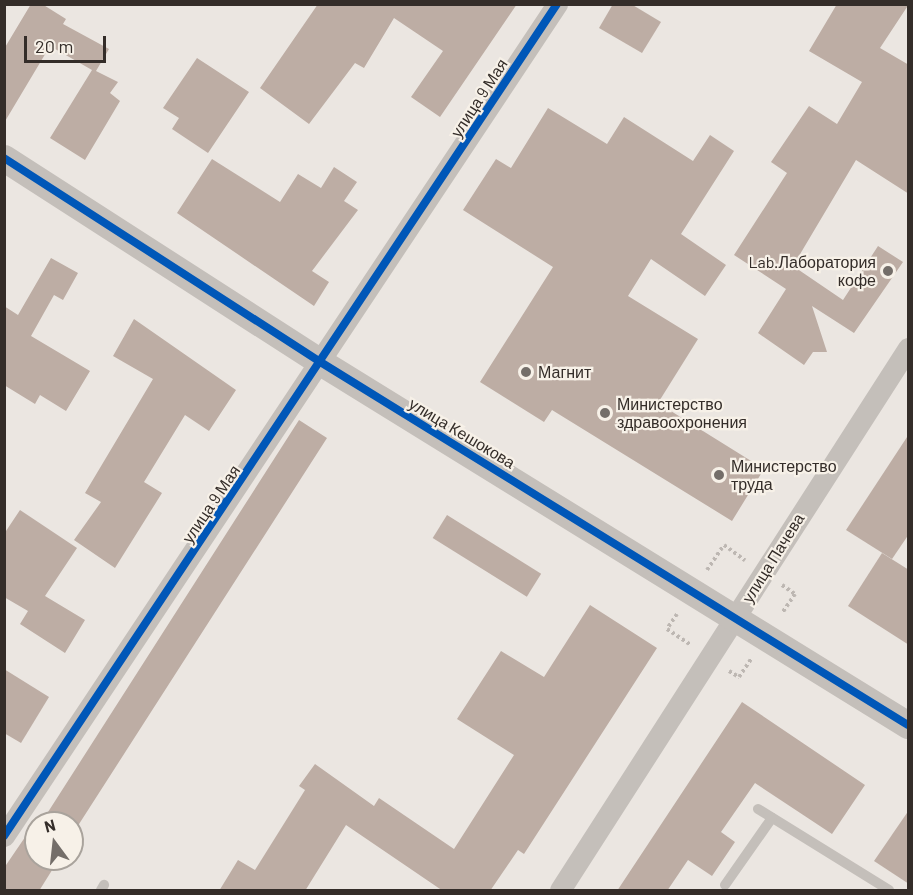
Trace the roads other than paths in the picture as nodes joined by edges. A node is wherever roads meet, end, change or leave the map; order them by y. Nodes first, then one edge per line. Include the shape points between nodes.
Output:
1 (557, 4) edge
2 (4, 158) edge
3 (909, 348) edge
4 (322, 363) junction
5 (737, 617) junction
6 (909, 725) edge
7 (758, 809) dead end
8 (772, 818) junction
9 (4, 836) edge
10 (725, 885) dead end
11 (561, 891) edge
12 (889, 891) edge

1 - 4 street, улица 9 Мая
2 - 4 street, улица Кешокова
3 - 5 street, улица Пачева
4 - 5 street, улица Кешокова
4 - 9 street, улица 9 Мая
5 - 6 street, улица Кешокова
5 - 11 street, улица Пачева
7 - 8 lane
8 - 10 lane
8 - 12 lane

